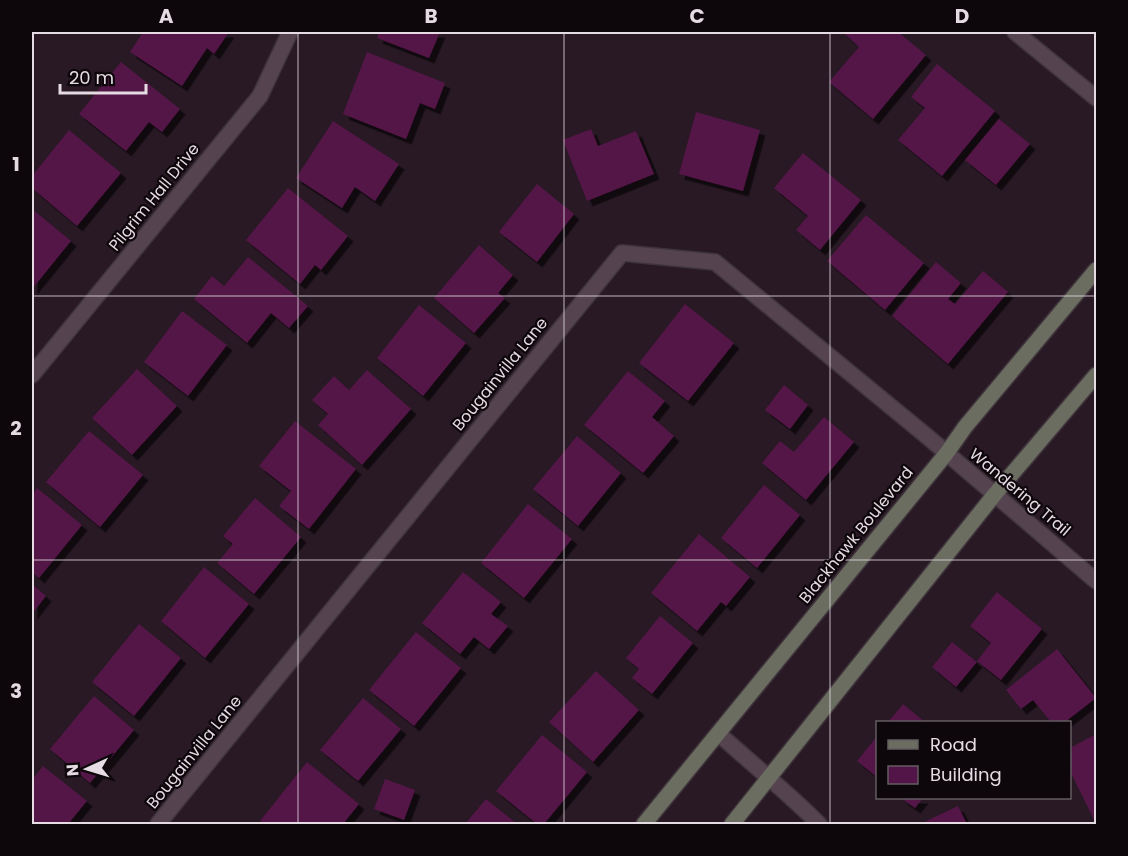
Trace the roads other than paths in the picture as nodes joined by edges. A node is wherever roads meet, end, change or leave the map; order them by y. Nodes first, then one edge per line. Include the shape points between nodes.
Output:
1 (290, 32) edge
2 (1015, 32) edge
3 (1096, 98) edge
4 (1096, 270) edge
5 (32, 375) edge
6 (1096, 375) edge
7 (946, 454) junction
8 (995, 494) junction
9 (1096, 581) edge
10 (719, 734) junction
11 (769, 780) junction
12 (158, 825) edge
13 (644, 825) edge
14 (732, 825) edge
15 (819, 825) edge

1 - 5 street, Pilgrim Hall Drive via 260,96
2 - 3 street
4 - 7 main road, Blackhawk Boulevard
6 - 8 main road
7 - 8 street, Wandering Trail
7 - 10 main road, Blackhawk Boulevard
7 - 12 street, Bougainvilla Lane via 715,262 622,253
8 - 9 street, Wandering Trail
8 - 11 main road
10 - 11 street
10 - 13 main road, Blackhawk Boulevard
11 - 14 main road
11 - 15 street

